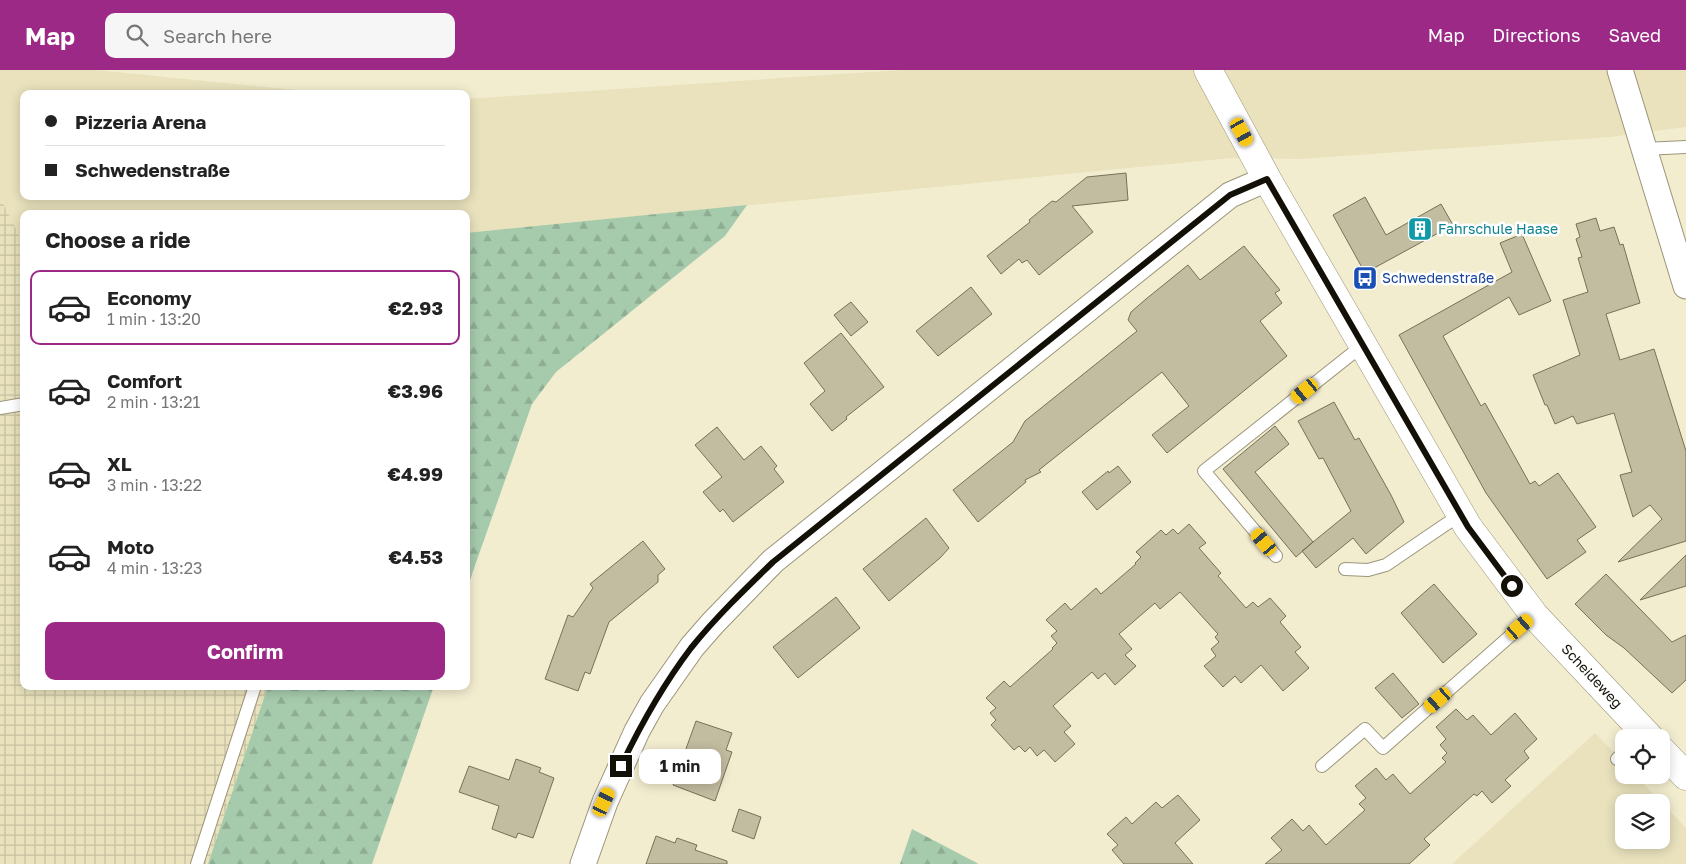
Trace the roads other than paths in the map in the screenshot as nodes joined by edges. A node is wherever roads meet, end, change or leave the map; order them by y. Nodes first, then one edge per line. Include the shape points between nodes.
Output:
1 (1208, 70) edge
2 (1620, 70) edge
3 (1641, 142) junction
4 (1686, 147) edge
5 (1267, 179) junction
6 (1686, 286) edge
7 (1363, 345) junction
8 (20, 405) edge
9 (0, 408) edge
10 (1460, 514) junction
11 (1276, 556) dead end
12 (1345, 569) dead end
13 (1534, 615) junction
14 (254, 690) edge
15 (1640, 729) edge
16 (1670, 760) edge
17 (1322, 766) dead end
18 (1686, 776) edge
19 (198, 864) edge
20 (583, 864) edge

1 - 5 street, Scheideweg
2 - 3 street
3 - 4 lane
3 - 6 street
5 - 7 street, Scheideweg
5 - 20 street via 1230,195 773,562 692,646 652,704 604,802
7 - 10 street, Scheideweg
7 - 11 lane via 1204,471
8 - 9 lane
10 - 12 lane via 1386,565 1368,570
10 - 13 street, Scheideweg
13 - 15 street, Scheideweg
13 - 17 lane via 1383,748 1365,729
14 - 19 lane
16 - 18 street, Scheideweg

